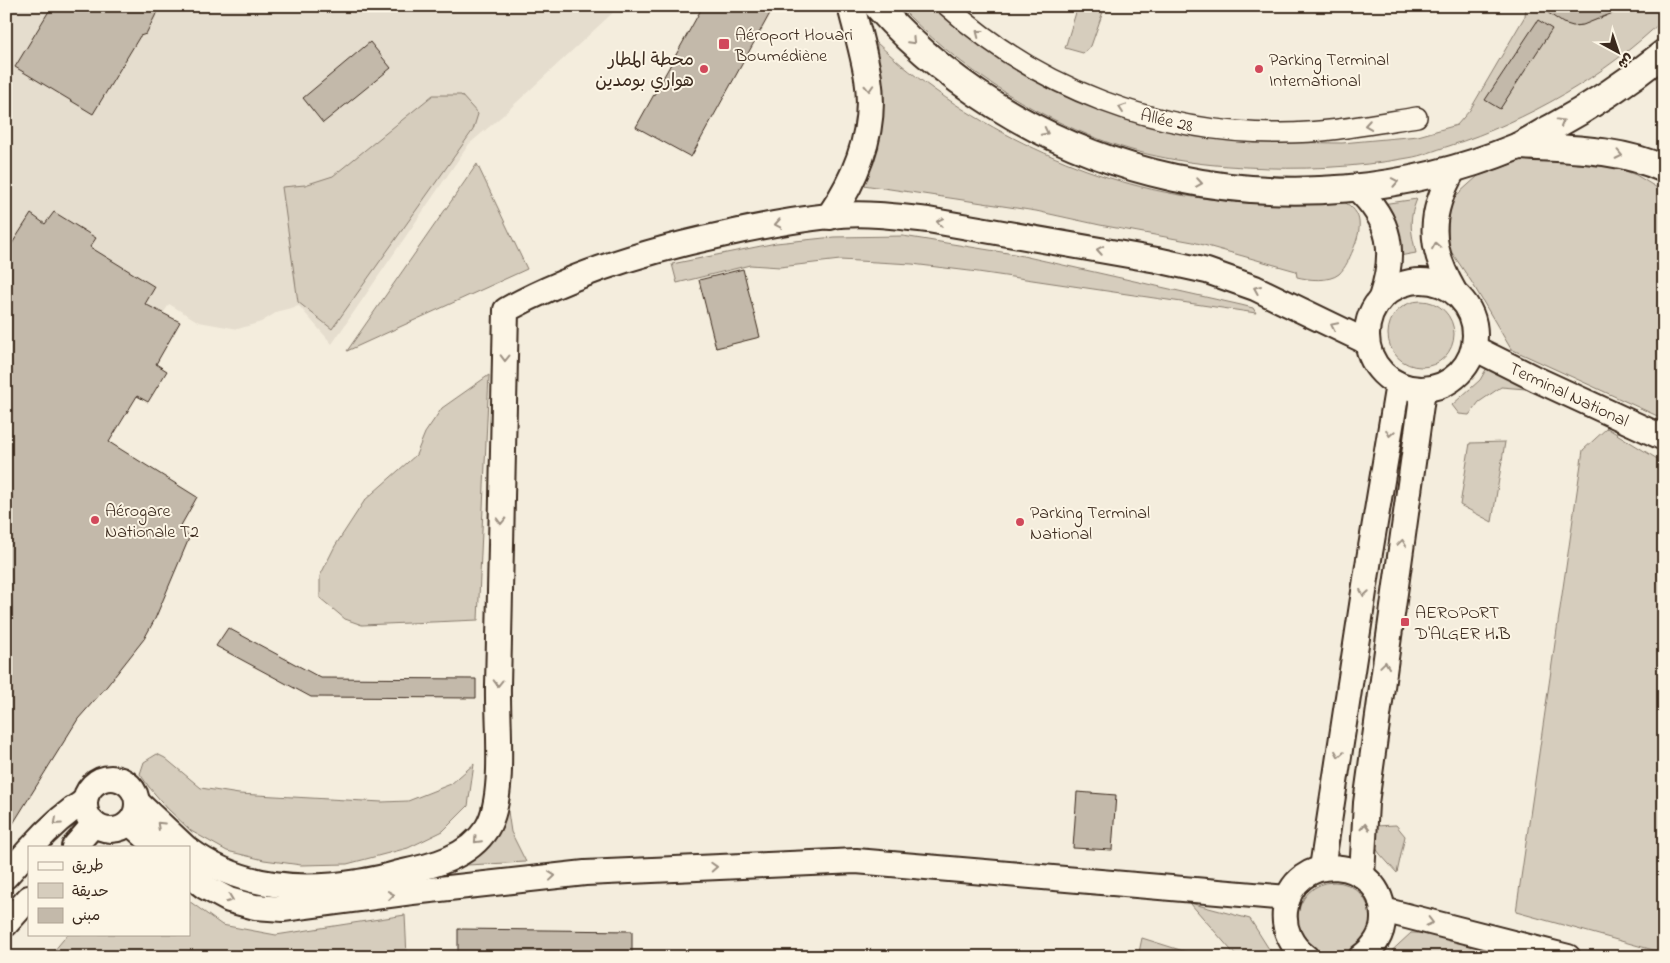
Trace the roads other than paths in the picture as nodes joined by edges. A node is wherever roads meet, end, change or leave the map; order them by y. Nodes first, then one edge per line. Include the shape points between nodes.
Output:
1 (851, 6) edge
2 (877, 6) edge
3 (947, 6) edge
4 (1664, 53) edge
5 (1416, 117) dead end
6 (1518, 146) junction
7 (1454, 169) junction
8 (1664, 169) edge
9 (1356, 188) junction
10 (830, 216) junction
11 (1454, 291) junction
12 (1381, 298) junction
13 (1367, 342) junction
14 (1474, 348) junction
15 (1398, 384) junction
16 (1422, 390) junction
17 (1664, 438) edge
18 (85, 801) junction
19 (133, 812) junction
20 (94, 824) junction
21 (33, 846) edge
22 (75, 846) edge
23 (156, 846) edge
24 (184, 846) edge
25 (28, 851) edge
26 (190, 851) edge
27 (1322, 868) junction
28 (1362, 875) junction
29 (6, 876) edge
30 (190, 876) edge
31 (1288, 898) junction
32 (28, 899) edge
33 (1383, 910) junction
34 (6, 924) edge
35 (1306, 957) edge
36 (1361, 957) edge
37 (1568, 957) edge

1 -> 10 main road via 868,79 868,128 855,174
2 -> 9 main road via 921,50 967,87 1017,118 1069,144 1124,165 1181,180 1239,189 1297,192
5 -> 3 street, Allée 28 via 1328,131 1283,133 1237,132 1169,122 1093,98 1038,72 986,39
6 -> 4 main road via 1604,96
6 - 7 main road
6 -> 8 main road via 1613,153
9 -> 7 main road
11 -> 7 street via 1443,272 1434,230 1438,202
9 - 12 street via 1379,213 1390,245
13 -> 10 street via 1255,288 1182,264 928,220
10 -> 26 street via 744,230 650,253 575,276 506,310 498,796 487,827 477,840 450,859 419,869 369,881 317,887 240,878
11 - 12 street via 1440,283 1408,281
11 - 14 street via 1473,317 1476,332
12 - 13 street via 1367,326
13 - 15 street via 1377,368
14 - 16 street via 1469,362 1449,382
14 - 17 street, Terminal National
15 - 16 street
15 -> 27 street
28 -> 16 street via 1366,803
18 - 19 street via 92,786 114,778 131,787
18 - 20 street via 86,814
18 -> 21 street
19 - 20 street via 124,827 109,830
19 - 23 street
24 -> 19 street
20 - 22 street
25 - 29 street
27 - 28 street via 1342,867
27 - 31 street via 1301,879
28 - 33 street via 1376,890
30 -> 31 street via 229,900 255,907 283,909 586,873 856,861
31 - 35 street via 1285,910 1287,934
32 - 34 street
33 - 36 street via 1378,940
33 -> 37 street

